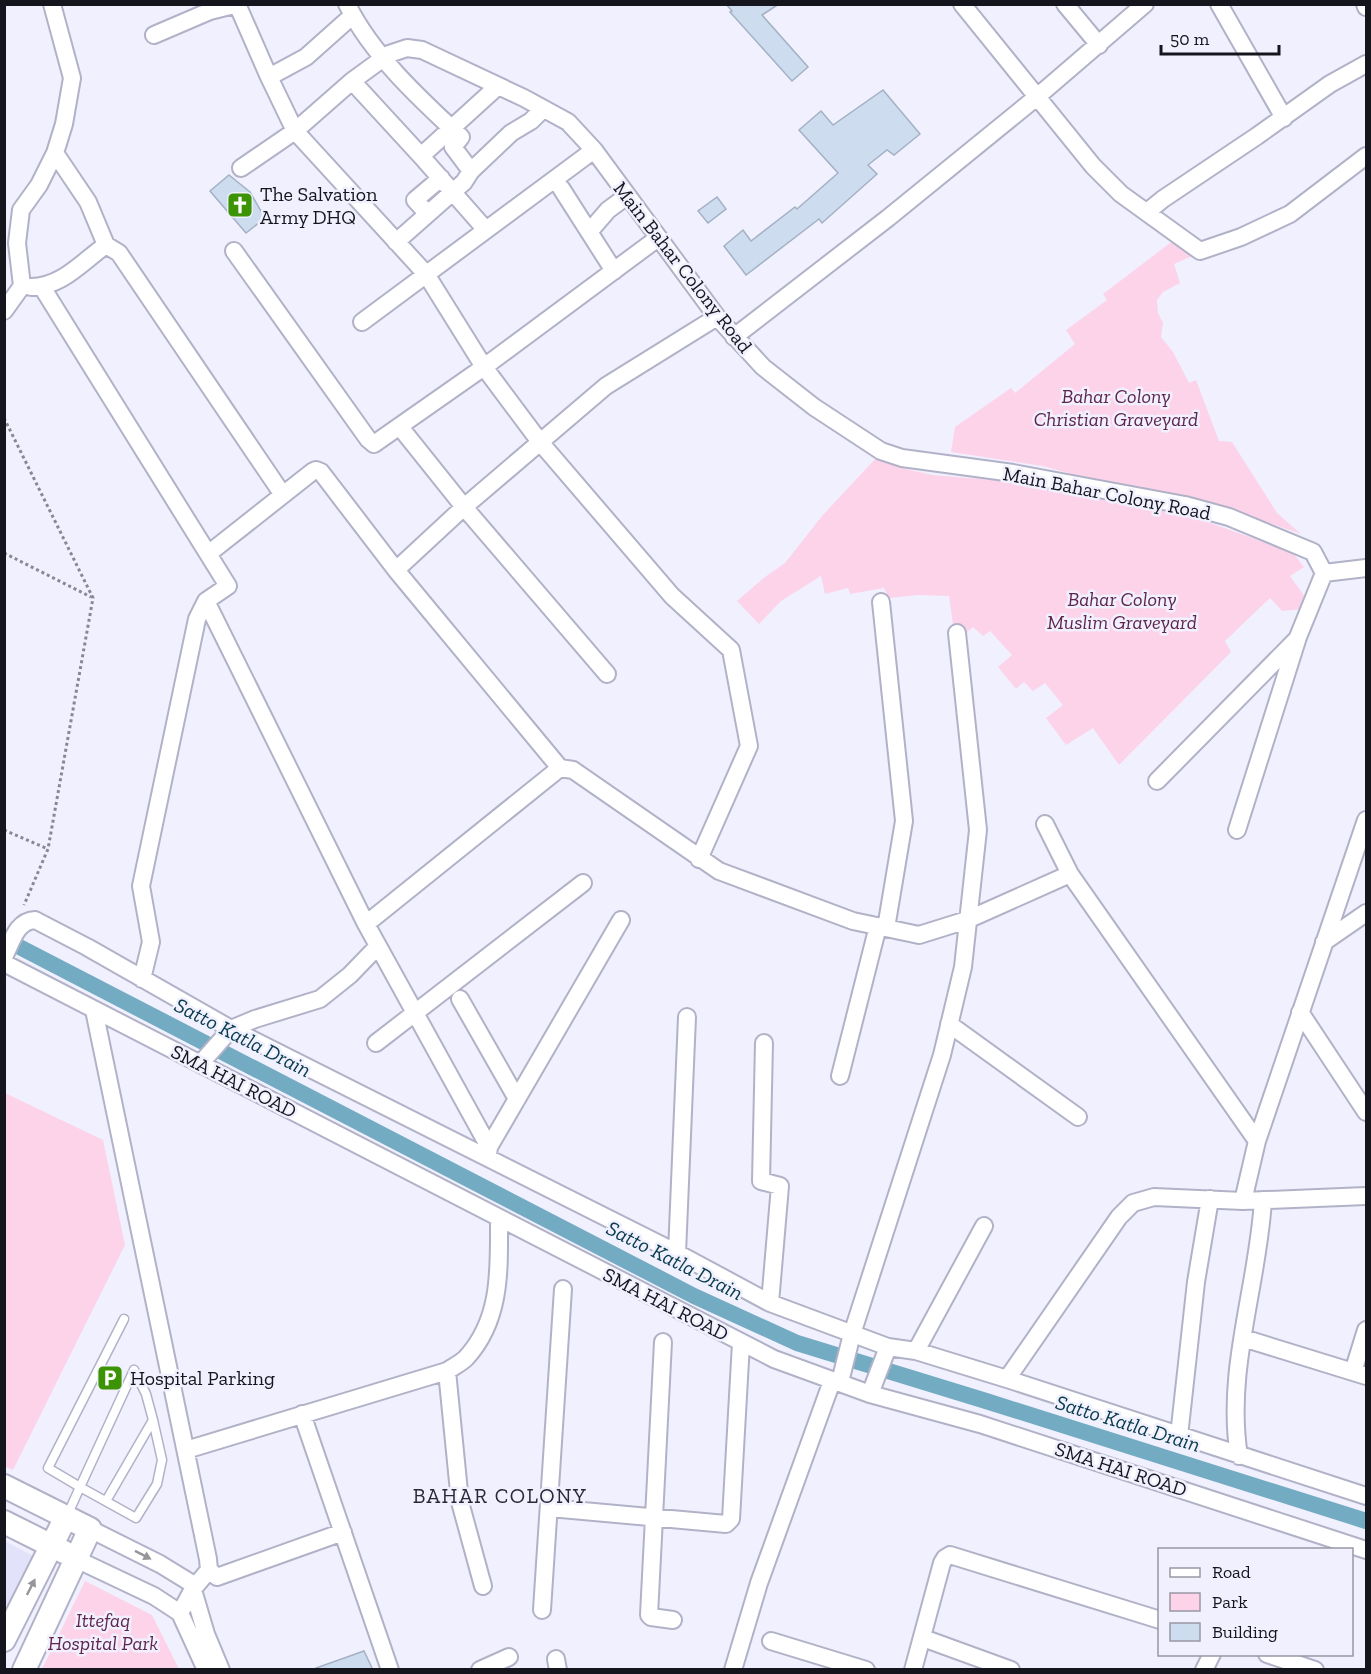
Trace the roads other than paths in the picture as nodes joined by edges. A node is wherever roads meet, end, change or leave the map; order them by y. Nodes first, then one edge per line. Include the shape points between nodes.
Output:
1 (52, 4) edge
2 (963, 4) edge
3 (1065, 4) edge
4 (1145, 4) edge
5 (1219, 4) edge
6 (237, 5) edge
7 (350, 10) edge
8 (154, 35) dead end
9 (1099, 45) junction
10 (383, 58) junction
11 (1366, 64) edge
12 (268, 77) junction
13 (352, 81) junction
14 (498, 86) junction
15 (1038, 96) junction
16 (543, 109) junction
17 (1284, 118) junction
18 (452, 128) junction
19 (295, 130) junction
20 (594, 150) junction
21 (55, 153) junction
22 (421, 156) junction
23 (1366, 156) edge
24 (241, 168) dead end
25 (471, 171) junction
26 (441, 178) junction
27 (561, 188) dead end
28 (452, 192) junction
29 (627, 196) junction
30 (1147, 212) junction
31 (427, 213) junction
32 (486, 230) junction
33 (589, 232) junction
34 (658, 238) junction
35 (396, 242) junction
36 (106, 245) junction
37 (234, 250) dead end
38 (614, 271) junction
39 (426, 274) junction
40 (22, 286) junction
41 (42, 287) junction
42 (4, 311) edge
43 (717, 317) junction
44 (362, 322) dead end
45 (734, 337) junction
46 (484, 367) junction
47 (400, 427) junction
48 (540, 442) junction
49 (283, 495) junction
50 (464, 507) junction
51 (208, 554) junction
52 (1366, 568) edge
53 (396, 570) junction
54 (1324, 573) junction
55 (206, 602) junction
56 (881, 602) dead end
57 (957, 633) dead end
58 (1298, 637) junction
59 (607, 674) dead end
60 (560, 768) junction
61 (1157, 781) dead end
62 (1366, 820) edge
63 (1045, 824) dead end
64 (1237, 830) dead end
65 (699, 859) junction
66 (1070, 874) junction
67 (583, 883) dead end
68 (1366, 913) edge
69 (621, 920) dead end
70 (967, 920) junction
71 (366, 924) junction
72 (882, 927) junction
73 (1324, 942) junction
74 (378, 946) junction
75 (5, 958) edge
76 (142, 979) junction
77 (460, 999) dead end
78 (94, 1010) junction
79 (414, 1012) junction
80 (1300, 1012) junction
81 (687, 1017) dead end
82 (950, 1024) junction
83 (227, 1033) junction
84 (376, 1042) dead end
85 (764, 1043) dead end
86 (205, 1060) junction
87 (840, 1076) dead end
88 (517, 1099) junction
89 (1366, 1112) edge
90 (1078, 1117) dead end
91 (1257, 1141) junction
92 (488, 1153) junction
93 (1366, 1196) edge
94 (1210, 1199) junction
95 (1263, 1200) junction
96 (1243, 1201) junction
97 (499, 1219) junction
98 (984, 1226) dead end
99 (677, 1253) junction
100 (563, 1289) dead end
101 (770, 1303) junction
102 (124, 1319) dead end
103 (1366, 1330) edge
104 (1243, 1338) junction
105 (851, 1340) junction
106 (663, 1342) dead end
107 (741, 1343) junction
108 (916, 1351) junction
109 (885, 1354) junction
110 (447, 1371) junction
111 (1360, 1374) edge
112 (838, 1379) junction
113 (1007, 1379) junction
114 (872, 1389) junction
115 (302, 1414) junction
116 (153, 1420) junction
117 (1179, 1436) junction
118 (186, 1450) junction
119 (1239, 1456) junction
120 (4, 1486) edge
121 (80, 1486) junction
122 (1366, 1496) edge
123 (106, 1501) junction
124 (550, 1508) junction
125 (66, 1516) junction
126 (654, 1518) junction
127 (4, 1522) edge
128 (90, 1529) junction
129 (343, 1532) junction
130 (52, 1546) junction
131 (1366, 1550) edge
132 (76, 1559) junction
133 (209, 1570) junction
134 (483, 1586) dead end
135 (194, 1589) junction
136 (542, 1610) dead end
137 (180, 1613) junction
138 (1158, 1619) edge
139 (673, 1620) dead end
140 (923, 1638) junction
141 (4, 1640) edge
142 (771, 1641) dead end
143 (1211, 1656) edge
144 (1273, 1656) edge
145 (509, 1657) dead end
146 (1307, 1668) edge
147 (24, 1670) edge
148 (206, 1670) edge
149 (221, 1670) edge
150 (390, 1670) edge
151 (480, 1670) edge
152 (733, 1670) edge
153 (866, 1670) edge
154 (914, 1670) edge
155 (1011, 1670) edge
156 (1204, 1670) edge

1 - 21 street via 72,78
2 - 15 street
3 - 9 street
4 - 9 street
5 - 17 street
6 - 8 street via 210,11
6 - 12 street
7 - 10 street
7 - 12 street via 306,57
9 - 15 street
10 - 13 street, Main Bahar Colony Road
10 - 14 street, Main Bahar Colony Road via 407,48 422,50
10 - 18 street
11 - 17 street via 1330,84
12 - 19 street
13 - 19 street, Main Bahar Colony Road
13 - 22 street
14 - 16 street, Main Bahar Colony Road
14 - 18 street
15 - 30 street via 1093,166 1121,194
15 - 45 street
16 - 20 street, Main Bahar Colony Road via 568,122
16 - 25 street
17 - 30 street
18 - 22 street
18 - 25 street via 461,136 453,147
19 - 24 street, Main Bahar Colony Road
19 - 35 street
20 - 29 street, Main Bahar Colony Road
20 - 32 street
21 - 36 street via 88,202
21 - 40 street via 21,210 17,243
22 - 26 street
23 - 30 street via 1290,214 1200,251
25 - 28 street
26 - 28 street
26 - 31 street via 414,200
27 - 33 street
28 - 31 street
28 - 32 street
29 - 33 street
29 - 34 street, Main Bahar Colony Road
31 - 35 street
32 - 39 street
33 - 38 street
34 - 38 street
34 - 43 street, Main Bahar Colony Road
35 - 39 street
36 - 41 street via 63,278
36 - 49 street via 119,254
37 - 47 street via 368,439 374,444
38 - 46 street
39 - 44 street
39 - 46 street
40 - 41 street
40 - 42 street
41 - 51 street
43 - 45 street, Main Bahar Colony Road
43 - 48 street via 606,386
45 - 54 street, Main Bahar Colony Road via 763,367 814,407 882,451 902,458 1013,473 1185,505 1229,517 1313,552
46 - 47 street
46 - 48 street
47 - 50 street
48 - 50 street
48 - 65 street via 672,596 731,650 749,746
49 - 51 street
49 - 53 street via 312,472 321,472
50 - 53 street
50 - 59 street
51 - 55 street via 228,586
52 - 54 street
53 - 60 street
54 - 58 street
55 - 71 street
55 - 76 street via 197,619 141,886 151,942
56 - 72 street via 904,821
57 - 70 street via 978,830
58 - 61 street
58 - 64 street
60 - 65 street via 573,770
60 - 71 street
62 - 73 street
63 - 66 street
65 - 72 street via 719,871 853,921
66 - 70 street
66 - 91 street
67 - 79 street
68 - 73 street
69 - 88 street
70 - 72 street via 919,935
70 - 82 street via 963,967
71 - 74 street
72 - 87 street
73 - 80 street
74 - 79 street
74 - 83 street via 320,999 274,1012
75 - 76 street via 20,925 35,920
75 - 78 street, SMA HAI ROAD
76 - 83 street
77 - 88 street
78 - 86 street, SMA HAI ROAD
78 - 118 street
79 - 84 street
79 - 92 street
80 - 89 street
80 - 91 street
81 - 99 street
82 - 90 street
82 - 105 street
83 - 86 street
83 - 92 street
85 - 101 street via 761,1180 780,1186
86 - 97 street, SMA HAI ROAD
88 - 92 street
91 - 96 street
92 - 99 street
93 - 95 street
94 - 96 street
94 - 113 street via 1154,1197 1133,1203 1119,1217
94 - 117 street
95 - 96 street
95 - 104 street
97 - 107 street, SMA HAI ROAD
97 - 110 street via 498,1284 492,1315 465,1359
98 - 108 street
99 - 101 street
100 - 124 street
101 - 105 street
102 - 121 lane via 48,1468
103 - 111 street
104 - 111 street
104 - 119 street via 1234,1419
105 - 109 street
105 - 112 street
106 - 126 street
107 - 112 street, SMA HAI ROAD via 774,1359
107 - 126 street via 731,1519 726,1524
108 - 109 street
108 - 113 street
109 - 114 street
110 - 115 street
110 - 134 street via 460,1502
112 - 114 street, SMA HAI ROAD
112 - 152 street via 759,1583
113 - 117 street
114 - 131 street, SMA HAI ROAD
115 - 118 street
115 - 129 street
116 - 121 lane via 134,1370
116 - 123 lane
116 - 123 lane via 162,1460 157,1484 136,1518
117 - 119 street
118 - 133 street
119 - 122 street
120 - 125 street
121 - 123 lane
121 - 125 lane
124 - 126 street
124 - 136 street
125 - 128 street
125 - 130 street
126 - 139 street via 649,1615
127 - 130 street
128 - 132 street
128 -> 135 street via 160,1564
129 - 133 street via 217,1577
129 - 150 street
130 - 132 street
141 -> 130 street
132 - 137 street via 154,1596
132 - 147 street
133 - 135 street
135 - 137 street
135 - 149 street
137 - 148 street
138 - 140 street via 950,1555 942,1563
140 - 154 street
140 - 155 street
142 - 153 street
143 - 156 street
144 - 146 street
145 - 151 street

